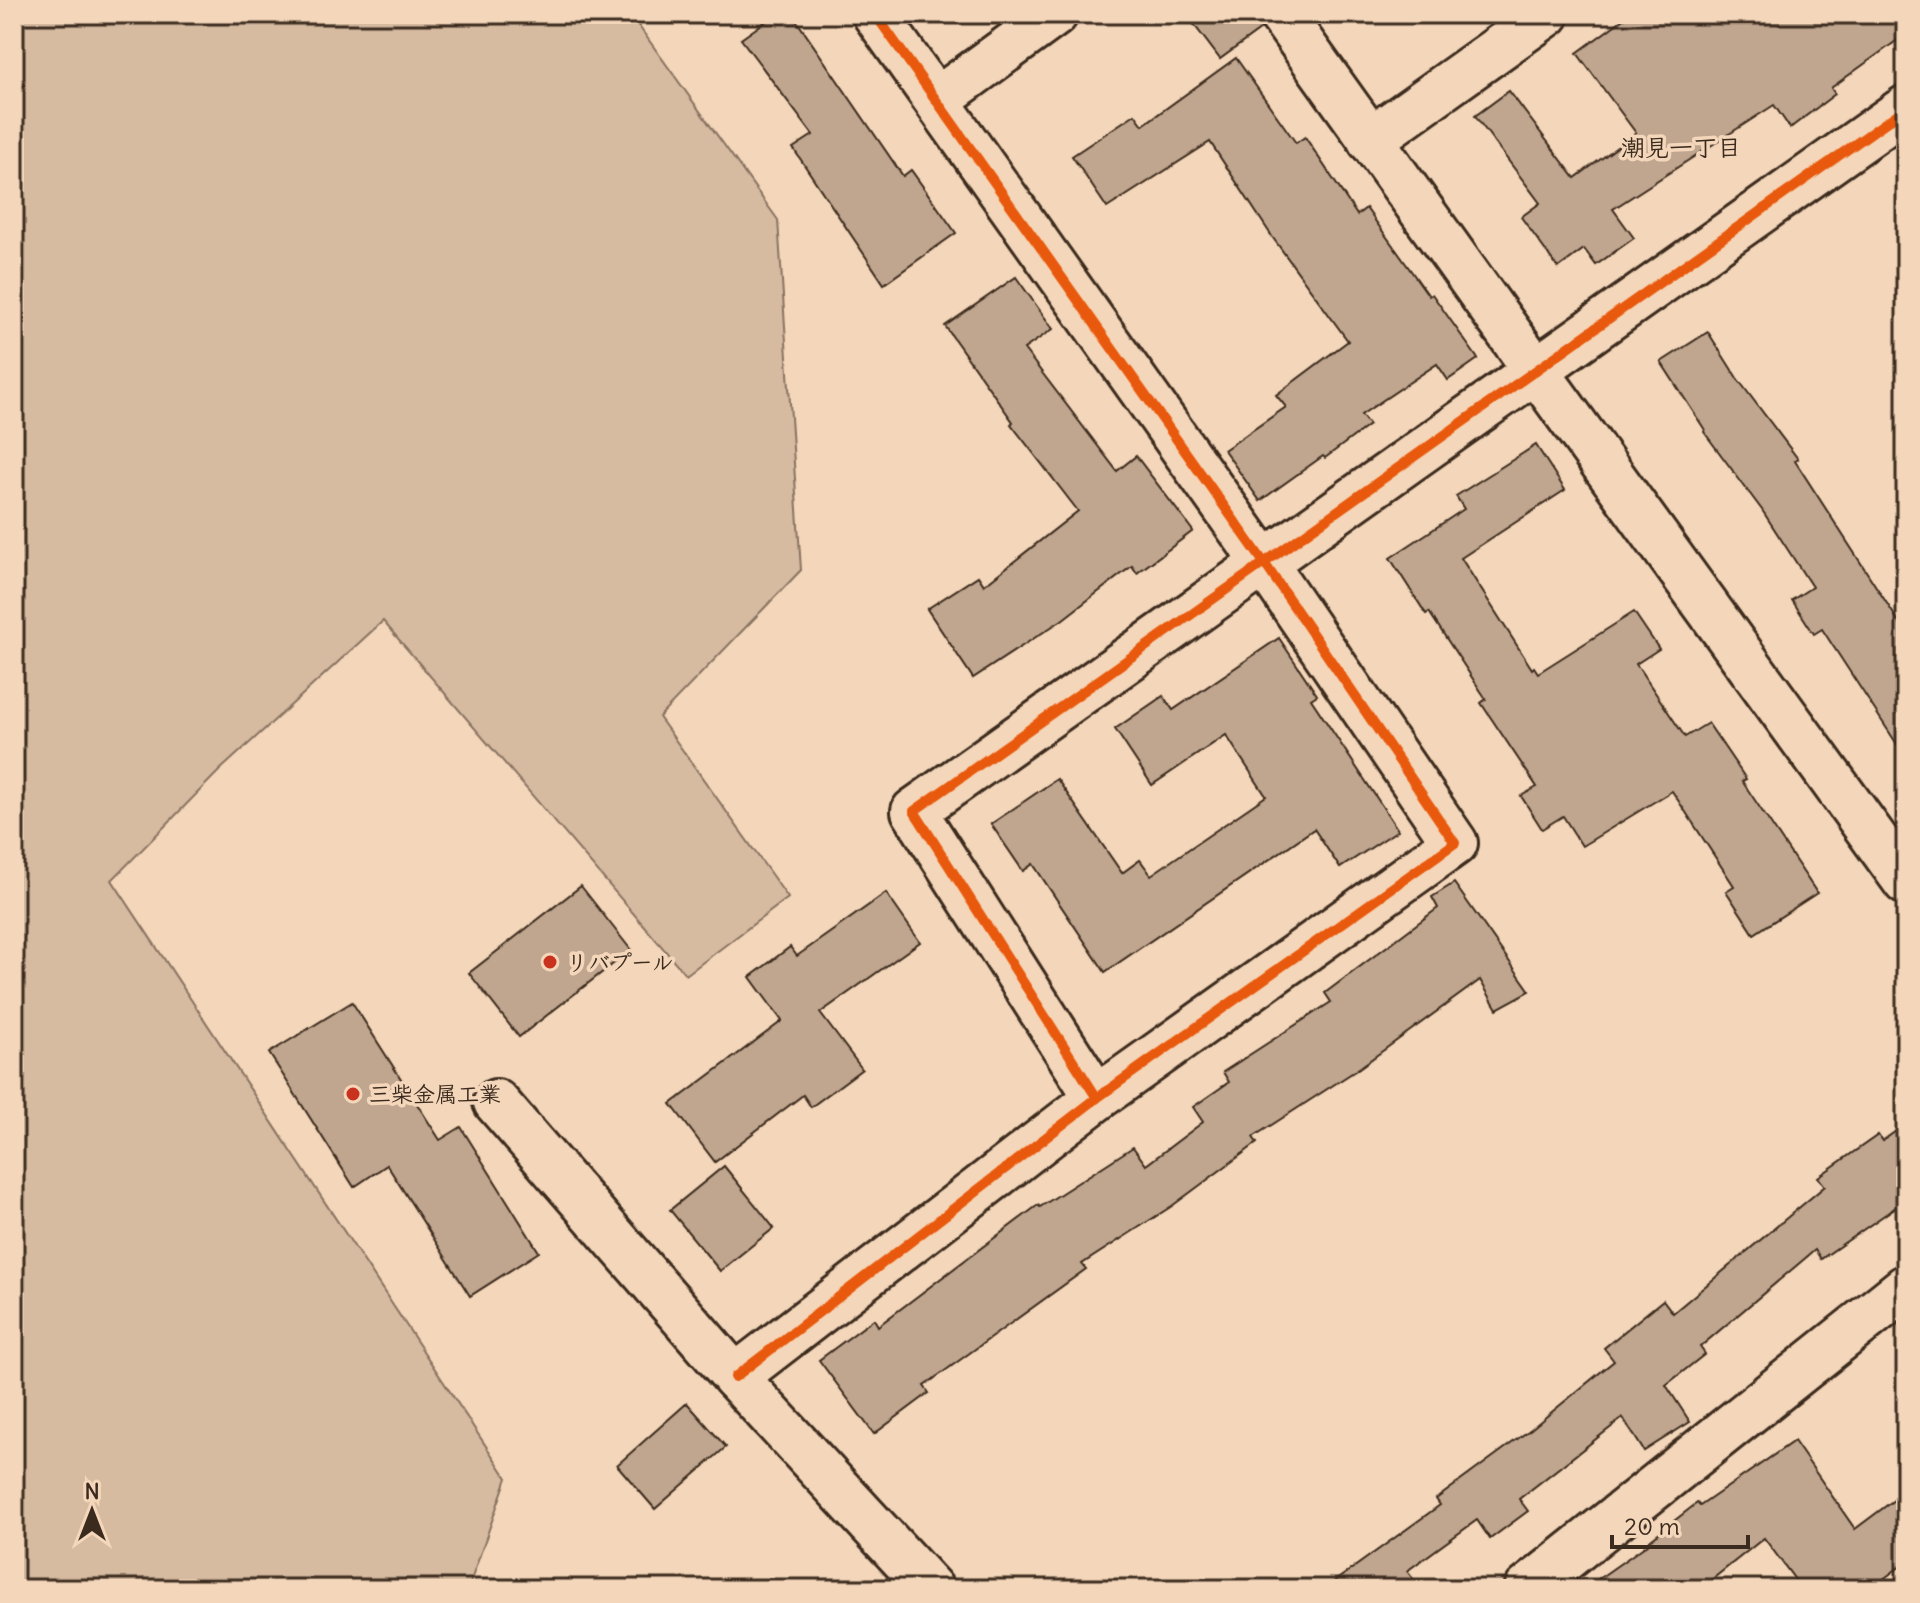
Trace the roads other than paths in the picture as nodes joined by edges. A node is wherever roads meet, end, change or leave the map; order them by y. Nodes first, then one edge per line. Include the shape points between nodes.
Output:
1 (875, 14) edge
2 (1055, 14) edge
3 (1281, 14) edge
4 (1547, 14) edge
5 (937, 100) junction
6 (1906, 108) edge
7 (1370, 140) junction
8 (1537, 372) junction
9 (1265, 564) junction
10 (1906, 882) edge
11 (1097, 1098) junction
12 (496, 1102) dead end
13 (1906, 1287) edge
14 (735, 1377) junction
15 (931, 1589) edge
16 (1527, 1589) edge

1 - 5 street
2 - 5 street
3 - 7 street
4 - 7 street
5 - 9 street
6 - 8 street
7 - 8 street
8 - 9 street
8 - 10 street
9 - 11 street via 914,811
9 - 11 street via 1455,843
11 - 14 street
12 - 14 street
13 - 16 street
14 - 15 street

